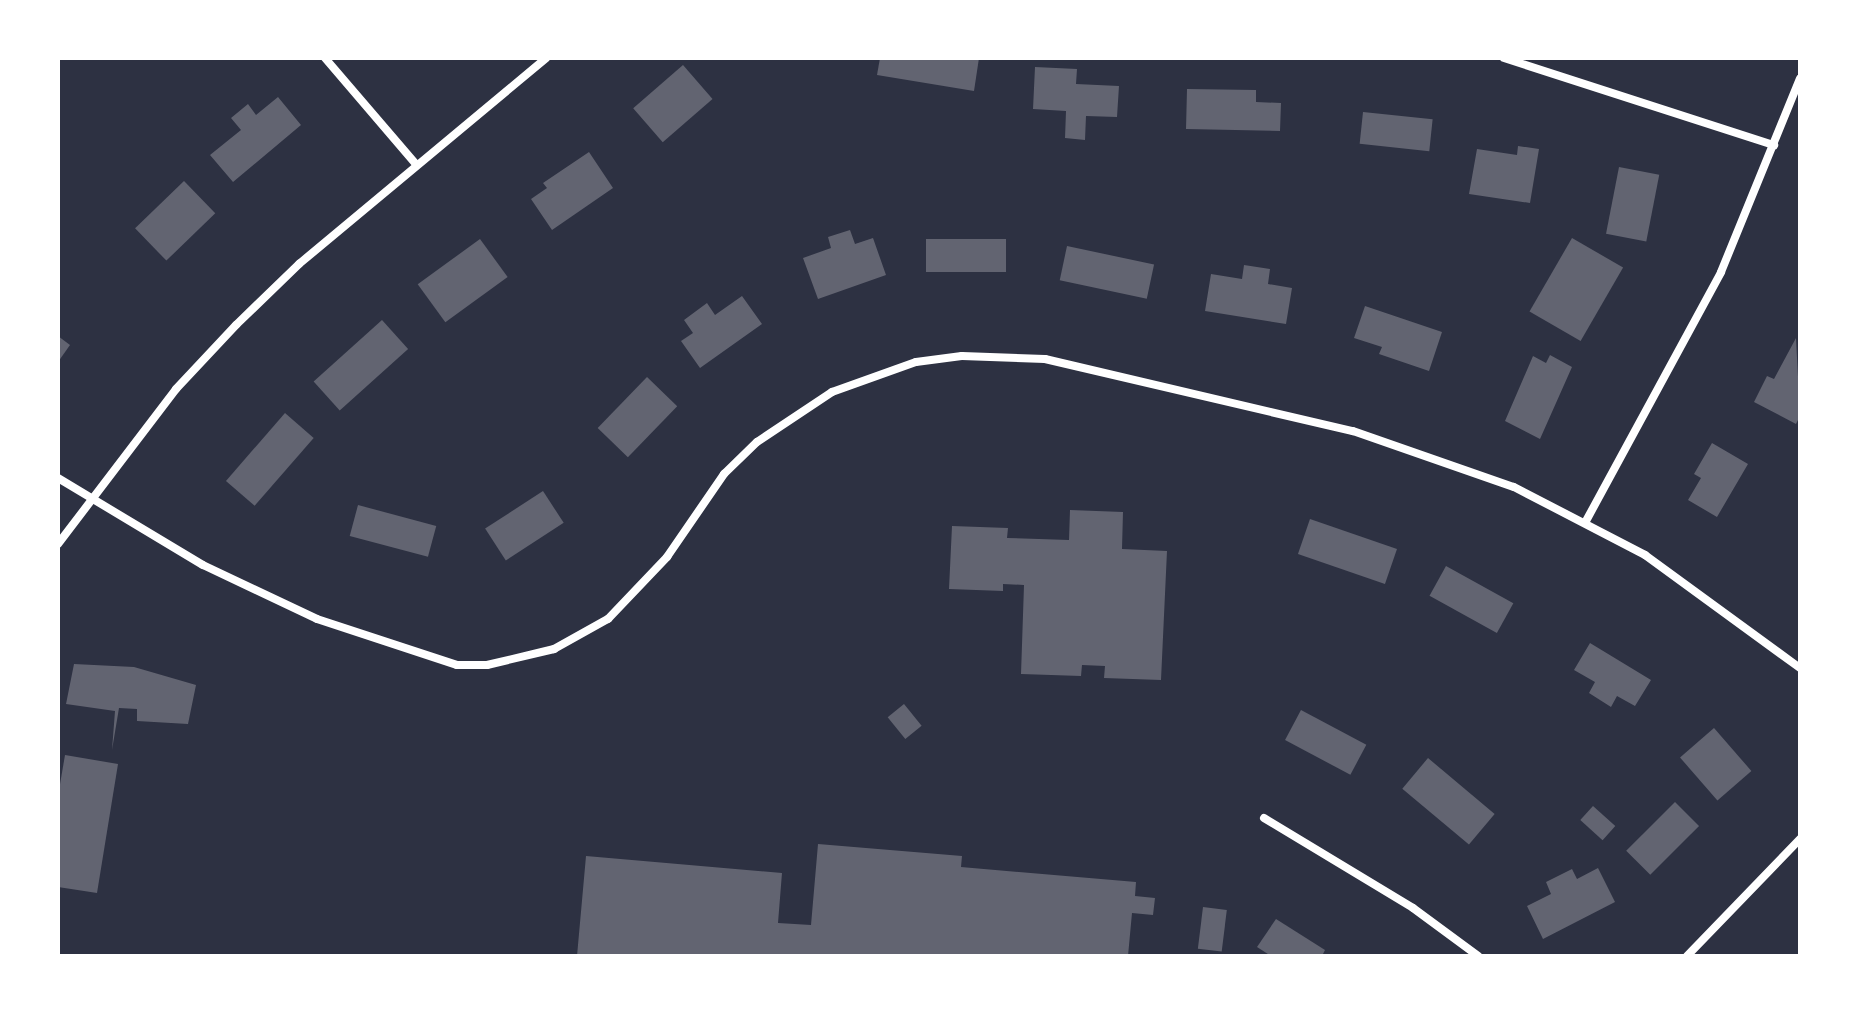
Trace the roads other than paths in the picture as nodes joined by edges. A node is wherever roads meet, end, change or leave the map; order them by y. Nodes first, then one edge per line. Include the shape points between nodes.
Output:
1 (325, 58) edge
2 (546, 58) edge
3 (1504, 58) edge
4 (1800, 78) edge
5 (1774, 145) junction
6 (416, 164) junction
7 (58, 478) edge
8 (89, 499) junction
9 (1586, 521) junction
10 (58, 544) edge
11 (1800, 668) edge
12 (1264, 818) dead end
13 (1800, 839) edge
14 (1478, 956) edge
15 (1687, 956) edge

1 - 6 street
2 - 6 street
3 - 5 street
4 - 5 street
5 - 9 street via 1721,272
6 - 8 street via 236,325
7 - 8 street
8 - 9 street via 203,565 317,619 457,665 517,660 582,636 640,590 724,474 788,418 880,372 962,356 1045,359 1353,431 1514,487
8 - 10 street
9 - 11 street via 1645,555
12 - 14 street via 1413,908
13 - 15 street

